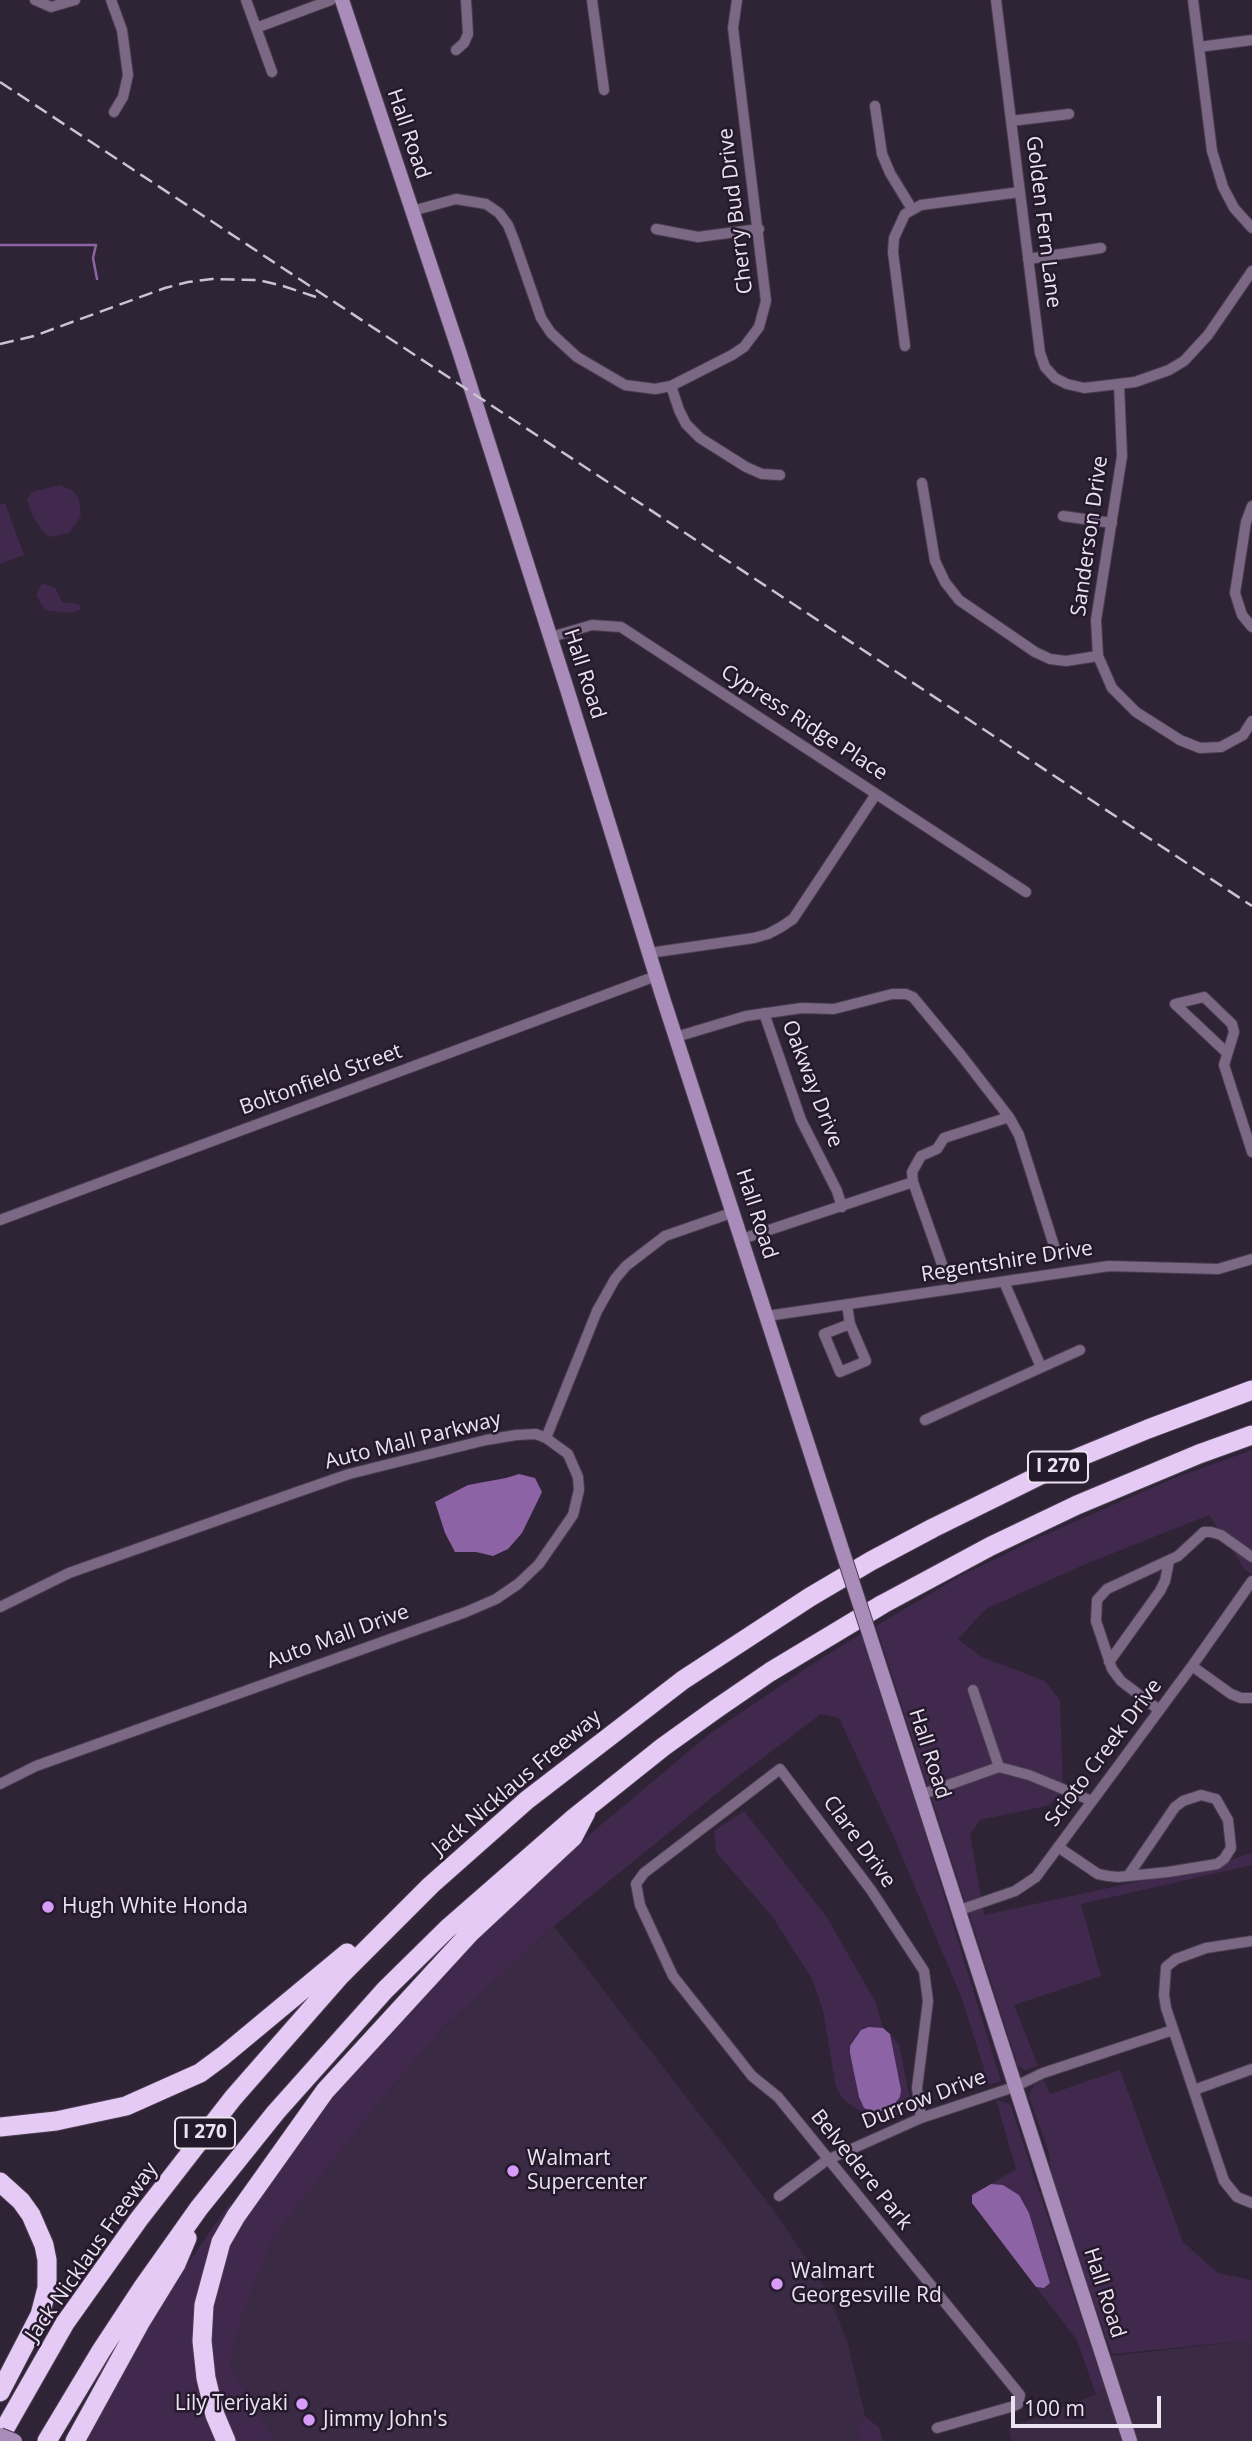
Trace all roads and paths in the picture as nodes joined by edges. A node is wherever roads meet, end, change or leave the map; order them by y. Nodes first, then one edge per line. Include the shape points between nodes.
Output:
1 (36, 0) edge
2 (75, 0) edge
3 (111, 0) edge
4 (246, 0) edge
5 (331, 0) edge
6 (342, 0) edge
7 (466, 0) edge
8 (592, 0) edge
9 (737, 0) edge
10 (996, 0) edge
11 (1193, 0) edge
12 (256, 28) junction
13 (1252, 40) edge
14 (1199, 47) junction
15 (456, 50) dead end
16 (272, 72) dead end
17 (604, 90) dead end
18 (875, 106) dead end
19 (114, 112) dead end
20 (1069, 114) dead end
21 (1011, 121) junction
22 (1020, 192) junction
23 (912, 209) junction
24 (412, 211) junction
25 (1252, 228) edge
26 (656, 229) dead end
27 (759, 229) junction
28 (1101, 248) dead end
29 (1028, 259) junction
30 (1252, 271) edge
31 (905, 346) dead end
32 (1119, 384) junction
33 (671, 386) junction
34 (780, 475) dead end
35 (922, 483) dead end
36 (1252, 506) edge
37 (1063, 516) dead end
38 (1112, 523) junction
39 (1252, 627) edge
40 (551, 637) junction
41 (1098, 656) junction
42 (1252, 721) edge
43 (876, 794) junction
44 (1026, 892) dead end
45 (649, 953) junction
46 (656, 976) junction
47 (764, 1013) junction
48 (676, 1037) junction
49 (1227, 1053) junction
50 (1009, 1117) junction
51 (1252, 1152) edge
52 (913, 1182) junction
53 (842, 1207) junction
54 (734, 1212) junction
55 (0, 1220) edge
56 (743, 1239) junction
57 (1056, 1252) dead end
58 (1252, 1259) edge
59 (944, 1270) dead end
60 (1004, 1282) junction
61 (847, 1304) junction
62 (767, 1316) junction
63 (850, 1324) junction
64 (1080, 1350) dead end
65 (1041, 1367) junction
66 (1252, 1390) edge
67 (925, 1420) dead end
68 (1252, 1435) edge
69 (546, 1438) junction
70 (1252, 1557) edge
71 (1169, 1561) junction
72 (1252, 1581) edge
73 (0, 1608) edge
74 (1109, 1662) junction
75 (1192, 1666) junction
76 (973, 1690) dead end
77 (1252, 1698) edge
78 (1159, 1710) junction
79 (999, 1767) junction
80 (0, 1784) edge
81 (920, 1795) junction
82 (1091, 1801) junction
83 (589, 1805) junction
84 (1058, 1847) junction
85 (1128, 1876) junction
86 (636, 1884) joint
87 (427, 1889) junction
88 (957, 1911) junction
89 (1252, 1941) edge
90 (1173, 2030) junction
91 (1252, 2069) edge
92 (1014, 2087) junction
93 (1194, 2090) junction
94 (921, 2118) junction
95 (0, 2127) edge
96 (827, 2160) junction
97 (0, 2182) edge
98 (779, 2196) dead end
99 (1252, 2203) edge
100 (199, 2208) junction
101 (0, 2392) edge
102 (937, 2428) dead end
103 (0, 2436) edge
104 (15, 2441) edge
105 (47, 2441) edge
106 (75, 2441) edge
107 (226, 2441) edge
108 (1130, 2441) edge

1 - 2 street via 51,7
3 - 19 street via 122,30 128,75
4 - 12 street
5 - 12 street
6 - 24 main road, Hall Road
7 - 15 street via 468,34
8 - 17 street
9 - 27 street, Cherry Bud Drive via 733,28
10 - 21 street, Golden Fern Lane
11 - 14 street
12 - 16 street
13 - 14 street
14 - 25 street via 1212,151 1223,187
18 - 23 street via 882,154
20 - 21 street
21 - 22 street, Golden Fern Lane
22 - 23 street
22 - 29 street, Golden Fern Lane
23 - 31 street via 899,225 892,252
24 - 33 street, Cherry Bud Drive via 456,199 486,204 508,225 541,318 551,333 577,357 625,385
24 - 40 main road, Hall Road
26 - 27 street via 698,237
27 - 33 street, Cherry Bud Drive via 766,289 759,327 732,355
28 - 29 street
29 - 32 street, Golden Fern Lane via 1045,367 1055,379 1080,388
30 - 32 street via 1208,335 1184,360 1153,377
32 - 38 street, Sanderson Drive via 1122,456
33 - 34 street via 679,410 700,438 746,467
35 - 41 street via 935,561 959,600 1051,659
36 - 39 street via 1236,600
37 - 38 street
38 - 41 street, Sanderson Drive via 1096,620
40 - 43 street, Cypress Ridge Place via 592,625 621,627
40 - 45 main road, Hall Road
41 - 42 street, Sanderson Drive via 1112,688 1136,712 1180,740 1199,748 1221,747 1243,735
43 - 44 street, Cypress Ridge Place
43 - 45 street via 793,919 754,938
45 - 46 main road, Hall Road
46 - 48 main road, Hall Road
46 - 55 street, Boltonfield Street
47 - 48 street
47 - 50 street via 834,1009 906,993 922,1005
47 - 53 street, Oakway Drive via 801,1120
48 - 54 main road, Hall Road
49 - 49 street via 1234,1032 1231,1024 1204,997 1175,1004
49 - 51 street via 1224,1065
50 - 52 street via 944,1138 937,1149 917,1161
50 - 57 street via 1021,1138
52 - 53 street
52 - 59 street
53 - 56 street
54 - 56 main road, Hall Road
54 - 69 street via 665,1236 615,1279 597,1311
56 - 62 main road, Hall Road
58 - 60 street, Regentshire Drive via 1218,1269 1109,1266
60 - 61 street, Regentshire Drive
60 - 65 street
61 - 62 street, Regentshire Drive
61 - 63 street
62 - 81 main road, Hall Road, bridge
63 - 63 street via 866,1361 840,1372 824,1335
64 - 65 street
65 - 67 street
66 - 87 highway, Jack Nicklaus Freeway / I 270 via 1054,1469 933,1528 810,1597 642,1709 527,1800
68 - 83 highway, I 270 via 1077,1504 883,1604 770,1672
69 - 73 street, Auto Mall Parkway via 536,1434 496,1438 349,1474 69,1573
69 - 80 street, Auto Mall Drive via 561,1447 574,1464 579,1490 576,1506 539,1564 496,1599 36,1766
70 - 71 street via 1221,1535 1204,1532
71 - 74 street via 1160,1591
71 - 74 street via 1107,1589 1097,1600 1097,1621
72 - 75 street, Scioto Creek Drive
74 - 78 street via 1121,1681
75 - 77 street via 1231,1694
75 - 78 street, Scioto Creek Drive
76 - 79 street
78 - 82 street, Scioto Creek Drive
79 - 81 street
79 - 82 street
81 - 88 main road, Hall Road
82 - 84 street, Scioto Creek Drive
83 - 100 highway, I 270 via 456,1920 386,1990 276,2112
83 - 107 highway via 573,1837 470,1933 326,2091 221,2242 204,2305 202,2341 206,2378
84 - 85 street via 1098,1874
84 - 88 street, Scioto Creek Drive via 1027,1885
85 - 85 street via 1217,1864 1224,1859 1231,1848 1228,1820 1216,1799 1201,1795 1175,1807
86 - 94 street, Clare Drive via 643,1873 780,1769 872,1890 924,1971 928,2001 916,2088
86 - 96 street, Belvedere Park via 640,1905 673,1976 752,2076 778,2097
87 - 95 highway via 200,2073 127,2106
87 - 103 highway, Jack Nicklaus Freeway / I 270 via 340,1976 215,2120 65,2323
88 - 92 main road, Hall Road
89 - 90 street via 1195,1951 1166,1967 1166,2008
90 - 92 street, Durrow Drive
90 - 93 street
91 - 93 street
92 - 94 street, Durrow Drive
92 - 108 main road, Hall Road
93 - 99 street via 1224,2181 1237,2197
94 - 96 street, Durrow Drive
96 - 98 street, Durrow Drive
96 - 102 street, Belvedere Park via 1020,2395 1014,2406
97 - 101 highway via 31,2215 47,2260 47,2288 40,2315
100 - 105 highway, I 270 via 101,2351
100 - 106 highway via 176,2264
103 - 104 main road, bridge

